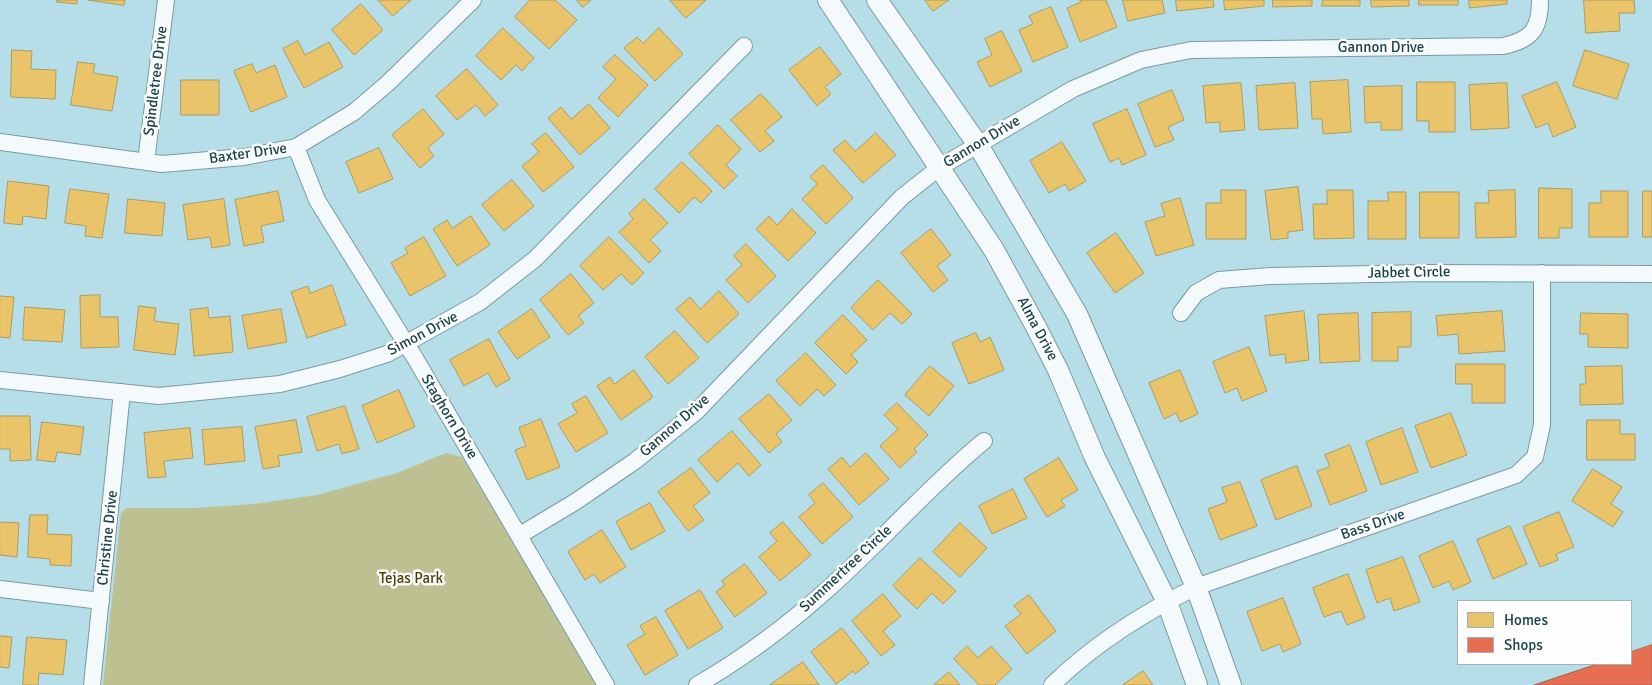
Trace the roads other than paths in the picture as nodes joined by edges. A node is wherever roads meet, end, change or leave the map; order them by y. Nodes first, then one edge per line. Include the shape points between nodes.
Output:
1 (166, 0) edge
2 (473, 0) edge
3 (828, 0) edge
4 (877, 0) edge
5 (1540, 0) edge
6 (744, 46) dead end
7 (0, 142) edge
8 (978, 145) junction
9 (296, 147) junction
10 (146, 162) junction
11 (940, 167) junction
12 (1542, 273) junction
13 (1652, 274) edge
14 (1181, 313) dead end
15 (406, 344) junction
16 (0, 380) edge
17 (122, 392) junction
18 (984, 441) dead end
19 (520, 535) junction
20 (1196, 587) junction
21 (0, 589) edge
22 (101, 601) junction
23 (1167, 602) junction
24 (92, 685) edge
25 (606, 685) edge
26 (697, 685) edge
27 (1052, 685) edge
28 (1197, 685) edge
29 (1231, 685) edge

1 - 10 street, Spindletree Drive
2 - 9 street, Baxter Drive via 354,112
3 - 11 main road, Alma Drive
4 - 8 main road
5 - 8 street, Gannon Drive via 1537,25 1531,35 1518,43 1503,46 1200,50 1141,60 1073,89
6 - 15 street, Simon Drive via 535,259 480,302
7 - 10 street, Baxter Drive
8 - 11 street, Gannon Drive
8 - 20 main road via 1077,314
9 - 10 street, Baxter Drive via 244,157 162,164
9 - 15 street, Staghorn Drive via 317,200
11 - 19 street, Gannon Drive via 902,197 696,412 635,461
11 - 23 main road, Alma Drive via 994,250 1035,325 1095,458
12 - 13 street, Jabbet Circle
12 - 14 street, Jabbet Circle via 1349,274 1219,280 1196,293
12 - 20 street, Bass Drive via 1542,425 1535,457 1516,475
15 - 17 street, Simon Drive via 387,354 340,369 280,384 159,396
15 - 19 street, Staghorn Drive
16 - 17 street, Simon Drive
17 - 22 street, Christine Drive
18 - 26 street, Summertree Circle via 959,461 829,588 769,636
19 - 25 street, Staghorn Drive
20 - 23 street, Bass Drive
20 - 29 main road
21 - 22 street
22 - 24 street, Christine Drive
23 - 27 street, Bass Drive via 1117,633
23 - 28 main road, Alma Drive

